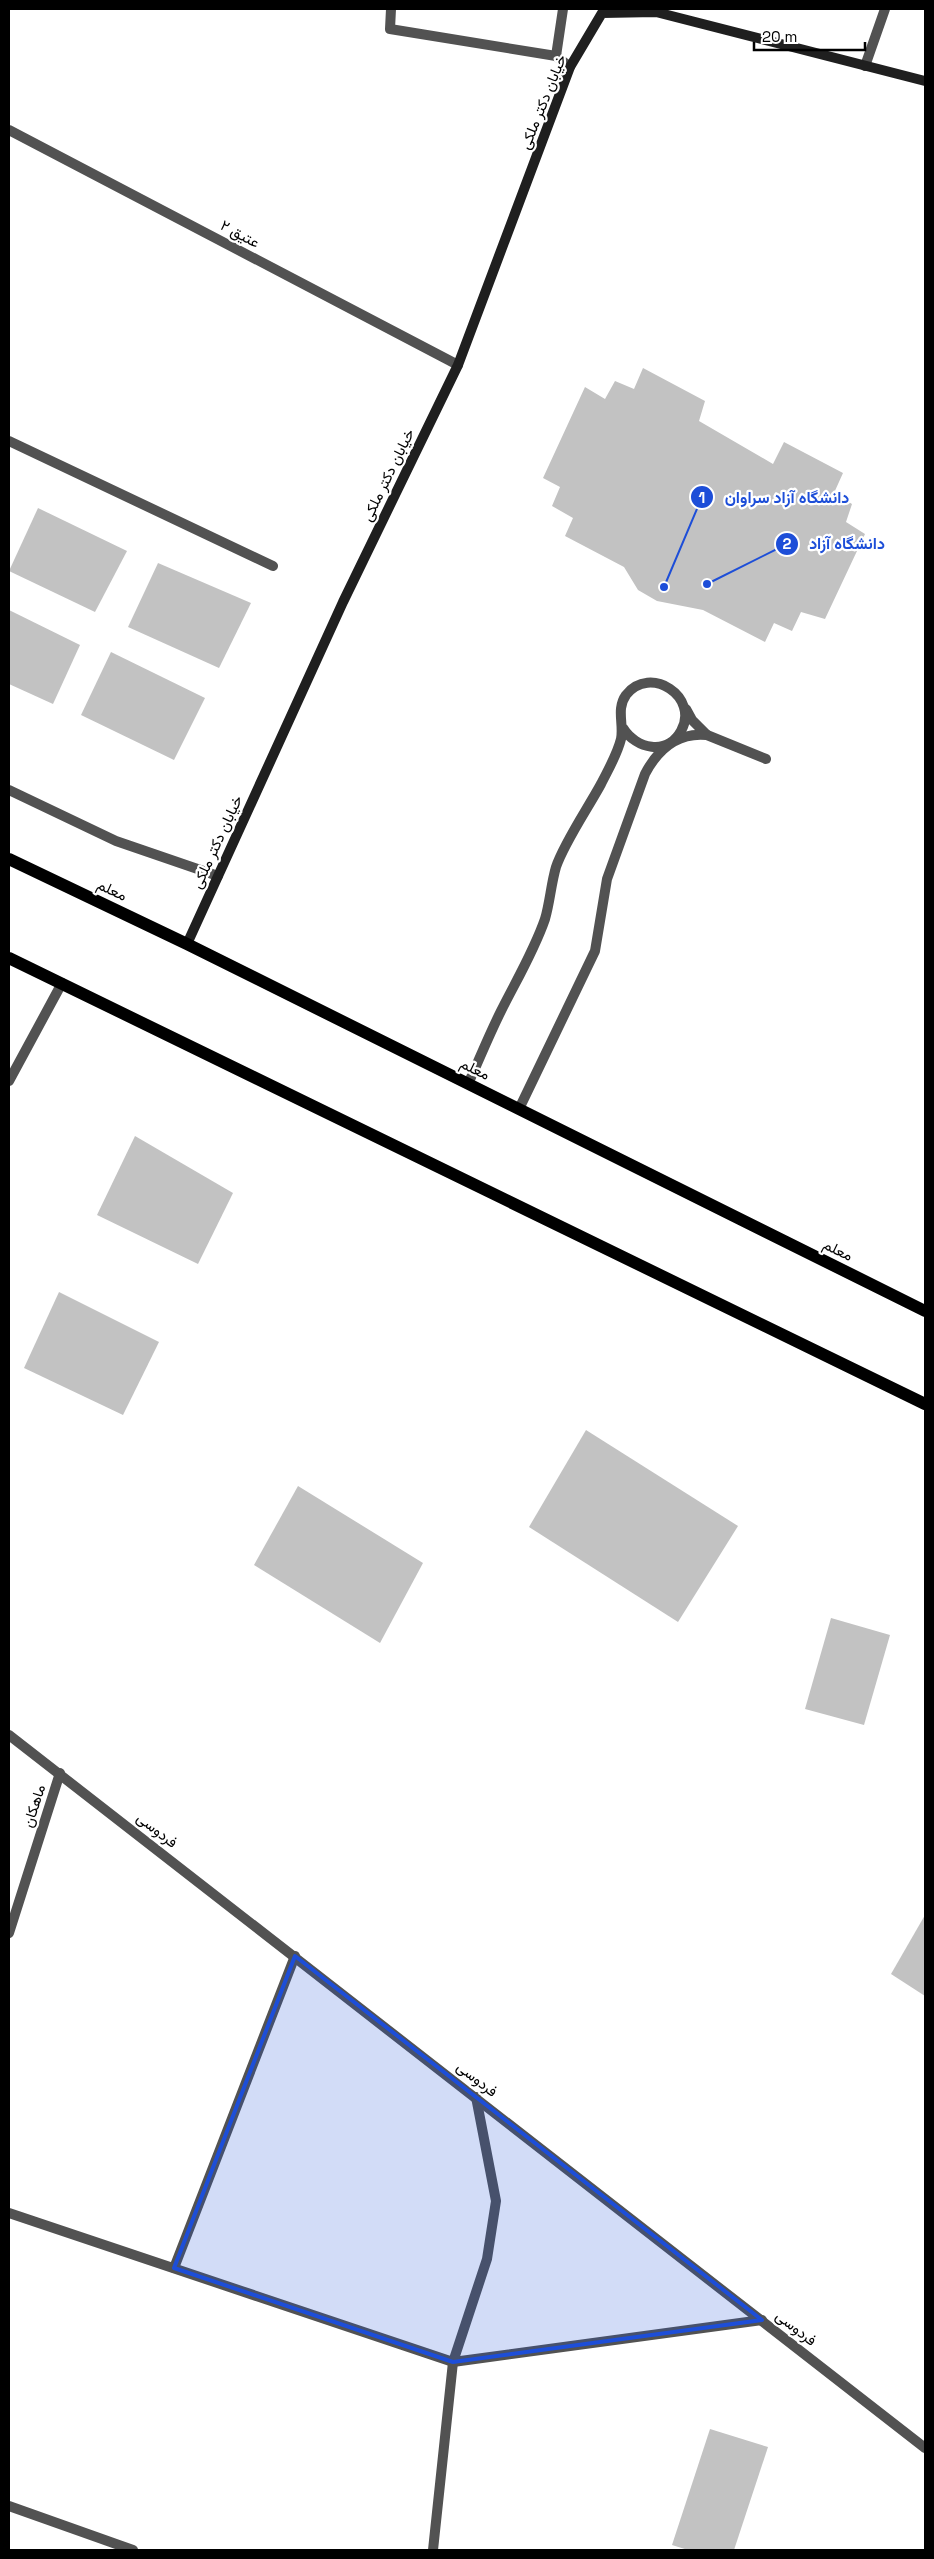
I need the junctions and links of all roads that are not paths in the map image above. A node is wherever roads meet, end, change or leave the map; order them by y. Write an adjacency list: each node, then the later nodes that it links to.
1 (391, 9): 4 (street)
2 (563, 9): 4 (street)
3 (885, 9): 5 (street)
4 (556, 56): 6 (street)
5 (865, 66): 6 (street, خیابان دکتر ملکی); 7 (street)
6 (570, 67): 9 (street, خیابان دکتر ملکی)
7 (925, 82)
8 (9, 130): 9 (street, عتیق ۲)
9 (458, 365): 19 (street, خیابان دکتر ملکی)
10 (9, 441): 11 (street)
11 (273, 566)
12 (684, 706): 13 (street); 14 (street); 15 (street)
13 (623, 728): 15 (street); 24 (street)
14 (707, 735): 15 (street); 16 (street)
15 (670, 742): 25 (street)
16 (766, 759)
17 (9, 790): 19 (street)
18 (9, 859): 20 (main road, معلم)
19 (218, 876): 20 (street, خیابان دکتر ملکی)
20 (187, 944): 24 (main road, معلم)
21 (9, 958): 22 (main road)
22 (62, 984): 23 (street); 27 (main road)
23 (9, 1081)
24 (468, 1084): 25 (main road, معلم)
25 (519, 1109): 26 (main road, معلم)
26 (925, 1312)
27 (925, 1404)
28 (9, 1735): 29 (street, فردوسی)
29 (60, 1773): 30 (street, ماهکان); 32 (street, فردوسی)
30 (14, 1900): 31 (street, ماهکان)
31 (9, 1933)
32 (295, 1956): 33 (street, فردوسی); 35 (street)
33 (476, 2097): 36 (street, فردوسی); 37 (street)
34 (9, 2213): 35 (street)
35 (174, 2268): 37 (street)
36 (762, 2320): 37 (street); 38 (street, فردوسی)
37 (453, 2362): 41 (street)
38 (925, 2448)
39 (9, 2506): 40 (street)
40 (133, 2550)
41 (433, 2550)

